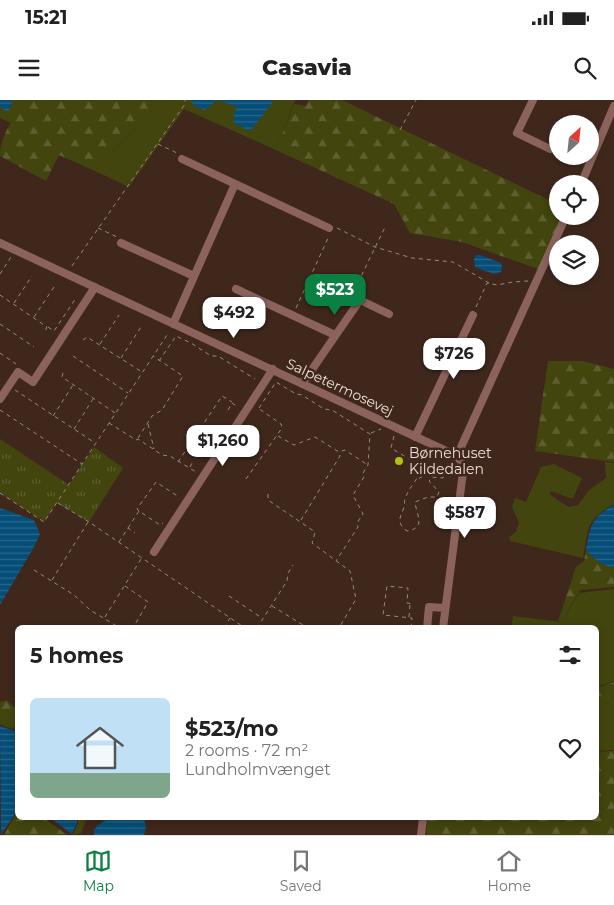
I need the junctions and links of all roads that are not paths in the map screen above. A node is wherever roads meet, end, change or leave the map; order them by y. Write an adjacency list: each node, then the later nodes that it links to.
1 (522, 100): 2 (street)
2 (532, 102): 4 (street)
3 (614, 106): 6 (street)
4 (549, 149)
5 (182, 159): 7 (street)
6 (585, 175)
7 (236, 184): 9 (street); 12 (street)
8 (562, 225): 23 (street)
9 (329, 228)
10 (0, 242): 13 (street, Salpetermosevej)
11 (121, 243): 12 (street)
12 (194, 276): 17 (street)
13 (95, 287): 17 (street, Salpetermosevej); 21 (street)
14 (236, 289): 18 (street)
15 (389, 314): 18 (street)
16 (473, 315): 22 (street)
17 (173, 324): 19 (street, Salpetermosevej)
18 (335, 335): 20 (street)
19 (273, 369): 20 (street, Salpetermosevej); 24 (street)
20 (302, 384): 22 (street, Salpetermosevej)
21 (0, 399)
22 (415, 437): 23 (street, Salpetermosevej)
23 (458, 456): 25 (street)
24 (154, 552)
25 (445, 608): 26 (street); 27 (street)
26 (427, 625)
27 (443, 625)
28 (423, 820): 29 (street)
29 (422, 835)

